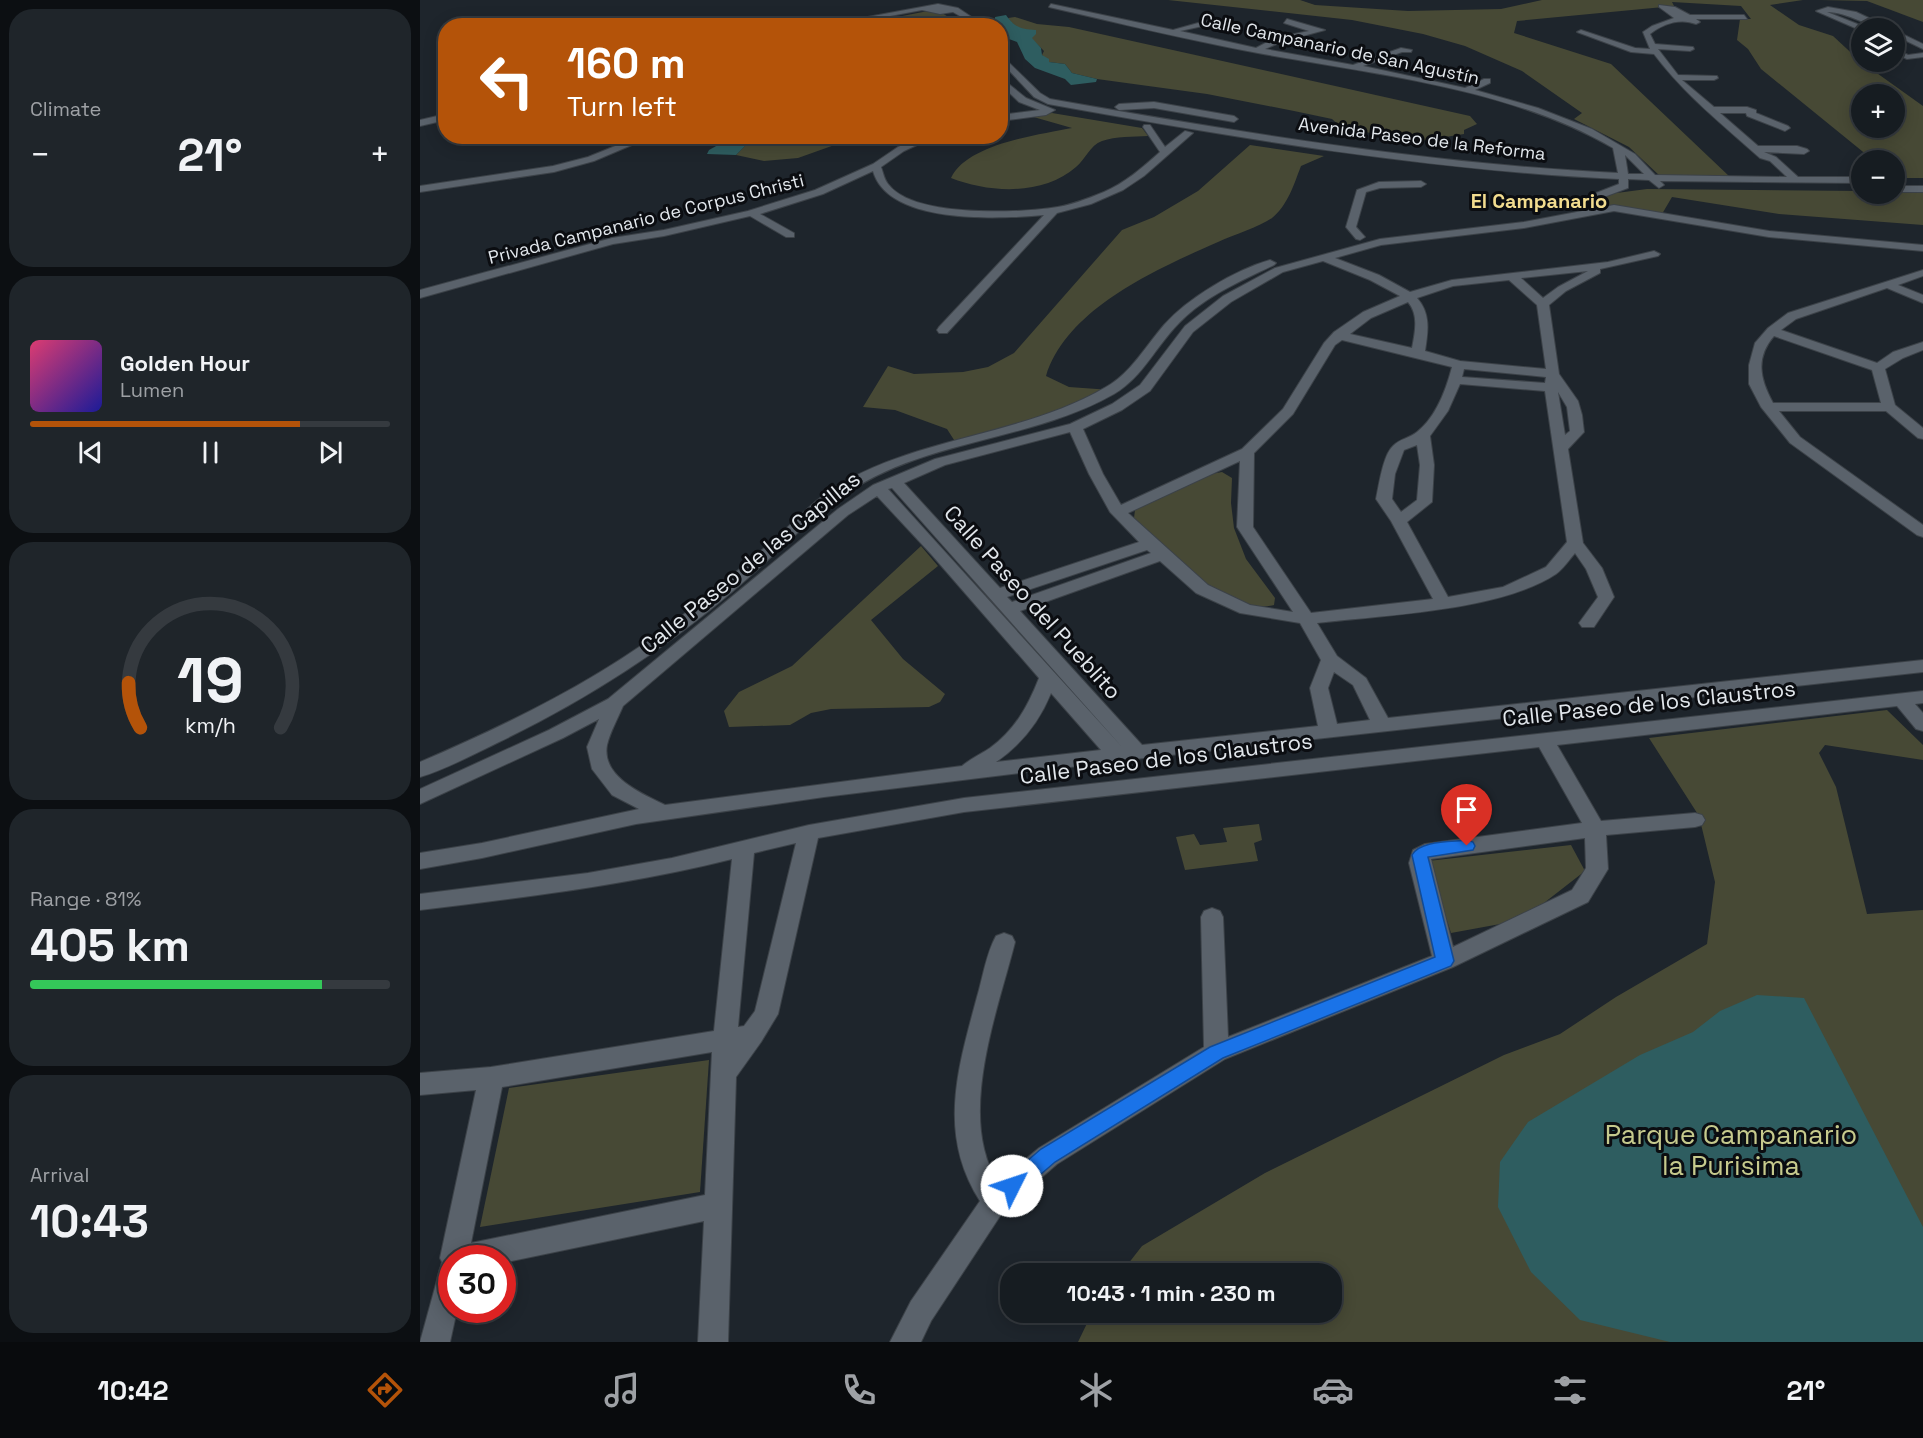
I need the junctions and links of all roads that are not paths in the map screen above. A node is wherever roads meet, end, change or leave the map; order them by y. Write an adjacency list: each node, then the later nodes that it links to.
1 (1051, 6): 18 (street, Calle Campanario de San Agustín)
2 (927, 9): 3 (street); 4 (street); 8 (street); 9 (street)
3 (956, 9): 4 (street); 11 (street)
4 (940, 12): 10 (street)
5 (1853, 15): 6 (street); 6 (street); 12 (street)
6 (1833, 16): 17 (street)
7 (1744, 17): 13 (street)
8 (871, 18)
9 (886, 18)
10 (953, 18)
11 (970, 18)
12 (1861, 18)
13 (1685, 19): 16 (street); 16 (street)
14 (1287, 21): 22 (street)
15 (1209, 22): 18 (street)
16 (1666, 23): 23 (street)
17 (1851, 24)
18 (1172, 31): 22 (street, Calle Campanario de San Agustín)
19 (1581, 32): 23 (street)
20 (1905, 38): 21 (street)
21 (1923, 47)
22 (1257, 50): 28 (street, Calle Campanario de San Agustín)
23 (1654, 50): 32 (street)
24 (1923, 55): 26 (street)
25 (1905, 56): 26 (street)
26 (1912, 58): 29 (street)
27 (1008, 64): 36 (street, Avenida Paseo de la Reforma)
28 (1354, 67): 30 (street, Calle Campanario de San Agustín); 30 (street)
29 (1921, 68)
30 (1364, 70): 35 (street, Calle Campanario de San Agustín)
31 (1706, 74): 32 (street)
32 (1676, 78): 41 (street)
33 (1487, 81): 35 (street)
34 (1008, 88): 37 (street, Avenida Paseo de la Reforma)
35 (1465, 91): 55 (street, Calle Campanario de San Agustín)
36 (1048, 101): 37 (street); 40 (street, Avenida Paseo de la Reforma)
37 (1031, 106): 38 (street); 39 (street, Avenida Paseo de la Reforma)
38 (1008, 111)
39 (1053, 111): 42 (street, Avenida Paseo de la Reforma); 43 (street)
40 (1102, 111): 42 (street); 45 (street); 51 (street, Avenida Paseo de la Reforma)
41 (1712, 112): 49 (street); 58 (street)
42 (1093, 116): 48 (street, Avenida Paseo de la Reforma)
43 (1008, 117)
44 (438, 119): 46 (street)
45 (1245, 121)
46 (420, 123)
47 (1257, 125): 51 (street)
48 (1147, 127): 50 (street, Avenida Paseo de la Reforma); 57 (street)
49 (1785, 128)
50 (1188, 133): 54 (street, Avenida Paseo de la Reforma); 57 (street)
51 (1263, 136): 54 (street); 66 (street, Avenida Paseo de la Reforma)
52 (629, 144): 69 (street)
53 (913, 144): 59 (street, Privada Campanario de Corpus Christi)
54 (1252, 144): 65 (street, Avenida Paseo de la Reforma)
55 (1616, 145): 66 (street); 67 (street, Calle Campanario de San Agustín)
56 (1796, 145): 58 (street)
57 (1164, 152): 74 (street)
58 (1760, 153): 60 (street); 61 (street)
59 (876, 166): 75 (street, Privada Campanario de Corpus Christi); 76 (street)
60 (1778, 180): 61 (street, Avenida Paseo de la Reforma); 67 (street, Avenida Paseo de la Reforma)
61 (1796, 180): 62 (street, Avenida Paseo de la Reforma)
62 (1851, 180)
63 (1905, 180): 64 (street)
64 (1923, 180)
65 (1564, 181): 66 (street, Avenida Paseo de la Reforma); 73 (street)
66 (1624, 181): 67 (street, Avenida Paseo de la Reforma); 73 (street)
67 (1657, 182): 70 (street, Avenida Paseo de la Reforma)
68 (1421, 184): 79 (street)
69 (420, 189)
70 (1851, 189)
71 (1905, 189): 72 (street)
72 (1923, 189)
73 (1585, 190): 79 (street)
74 (1053, 211): 76 (street); 77 (street)
75 (751, 213): 78 (street); 88 (street, Privada Campanario de Corpus Christi)
76 (1006, 214): 77 (street)
77 (1036, 230): 92 (street)
78 (790, 235)
79 (1360, 237): 138 (street)
80 (1923, 248): 84 (street)
81 (1339, 253): 83 (street, Calle Paseo de las Capillas); 84 (street, Calle Paseo de las Capillas); 89 (street)
82 (1654, 254): 85 (street)
83 (1322, 257): 89 (street); 103 (street, Calle Paseo de las Capillas)
84 (1912, 263): 87 (street)
85 (1608, 265): 86 (street); 91 (street)
86 (1510, 275): 89 (street); 91 (street)
87 (1889, 285): 90 (street); 93 (street)
88 (420, 294)
89 (1416, 294): 94 (street); 96 (street)
90 (1923, 299)
91 (1543, 304): 100 (street)
92 (943, 330)
93 (1772, 331): 98 (street); 102 (street)
94 (1338, 335): 96 (street); 107 (street)
95 (1923, 346): 98 (street)
96 (1418, 353): 97 (street)
97 (1459, 365): 99 (street); 100 (street)
98 (1878, 368): 101 (street)
99 (1456, 380): 100 (street); 105 (street)
100 (1556, 383): 106 (street); 106 (street)
101 (1889, 406): 102 (street); 104 (street)
102 (1768, 407): 111 (street)
103 (1075, 427): 108 (street, Calle Paseo de las Capillas); 109 (street)
104 (1923, 435)
105 (1423, 436): 110 (street); 110 (street)
106 (1560, 448): 112 (street)
107 (1247, 452): 109 (street); 119 (street)
108 (886, 485): 114 (street, Calle Paseo del Pueblito); 115 (street, Calle Paseo del Pueblito); 128 (street, Calle Paseo de las Capillas)
109 (1118, 512): 113 (street)
110 (1399, 521): 117 (street)
111 (1923, 532)
112 (1575, 543): 117 (street); 120 (street)
113 (1156, 549): 116 (street); 118 (street); 119 (street)
114 (977, 572): 115 (street); 116 (street, Calle Paseo del Pueblito)
115 (960, 578): 121 (street, Calle Paseo del Pueblito)
116 (996, 595): 118 (street, Calle Paseo del Pueblito)
117 (1443, 603): 119 (street)
118 (1008, 609): 121 (street, Calle Paseo del Pueblito)
119 (1306, 619): 122 (street)
120 (1588, 623)
121 (1029, 644): 124 (street, Calle Paseo del Pueblito); 135 (street, Calle Paseo del Pueblito)
122 (1330, 660): 131 (street); 132 (street)
123 (1923, 666): 125 (street, Calle Paseo de los Claustros)
124 (1048, 678): 136 (street, Calle Paseo del Pueblito); 139 (street)
125 (1767, 684): 129 (street); 131 (street, Calle Paseo de los Claustros)
126 (1923, 697): 127 (street, Calle Paseo de los Claustros)
127 (1902, 700): 129 (street, Calle Paseo de los Claustros); 130 (street)
128 (615, 703): 142 (street, Calle Paseo de las Capillas); 143 (street)
129 (1791, 711): 133 (street, Calle Paseo de los Claustros)
130 (1923, 725)
131 (1383, 726): 132 (street, Calle Paseo de los Claustros)
132 (1329, 731): 134 (street, Calle Paseo de los Claustros)
133 (1544, 739): 140 (street, Calle Paseo de los Claustros); 145 (street)
134 (1165, 750): 135 (street, Calle Paseo de los Claustros); 140 (street)
135 (1138, 753): 136 (street, Calle Paseo de los Claustros)
136 (1117, 756): 137 (street, Calle Paseo de los Claustros)
137 (1080, 760): 139 (street, Calle Paseo de los Claustros); 141 (street)
138 (420, 770)
139 (962, 773): 143 (street, Calle Paseo de los Claustros)
140 (1167, 782): 141 (street, Calle Paseo de los Claustros)
141 (1083, 792): 146 (street, Calle Paseo de los Claustros)
142 (420, 797)
143 (661, 812): 148 (street, Calle Paseo de los Claustros)
144 (1695, 820): 145 (street)
145 (1595, 829): 152 (street); 152 (street)
146 (809, 832): 147 (street, Calle Paseo de los Claustros); 153 (street)
147 (744, 847): 149 (street, Calle Paseo de los Claustros); 154 (street)
148 (420, 861)
149 (420, 902)
150 (1212, 917): 155 (street)
151 (1004, 942): 159 (street)
152 (1445, 961): 155 (street)
153 (753, 1035): 154 (street); 156 (street)
154 (725, 1039): 156 (street); 157 (street)
155 (1216, 1052): 159 (street)
156 (725, 1073): 160 (street)
157 (491, 1078): 158 (street); 161 (street)
158 (420, 1084)
159 (995, 1201): 166 (street)
160 (717, 1205): 162 (street); 165 (street)
161 (457, 1245)
162 (516, 1247)
163 (439, 1323): 164 (street)
164 (435, 1342)
165 (713, 1342)
166 (905, 1342)

